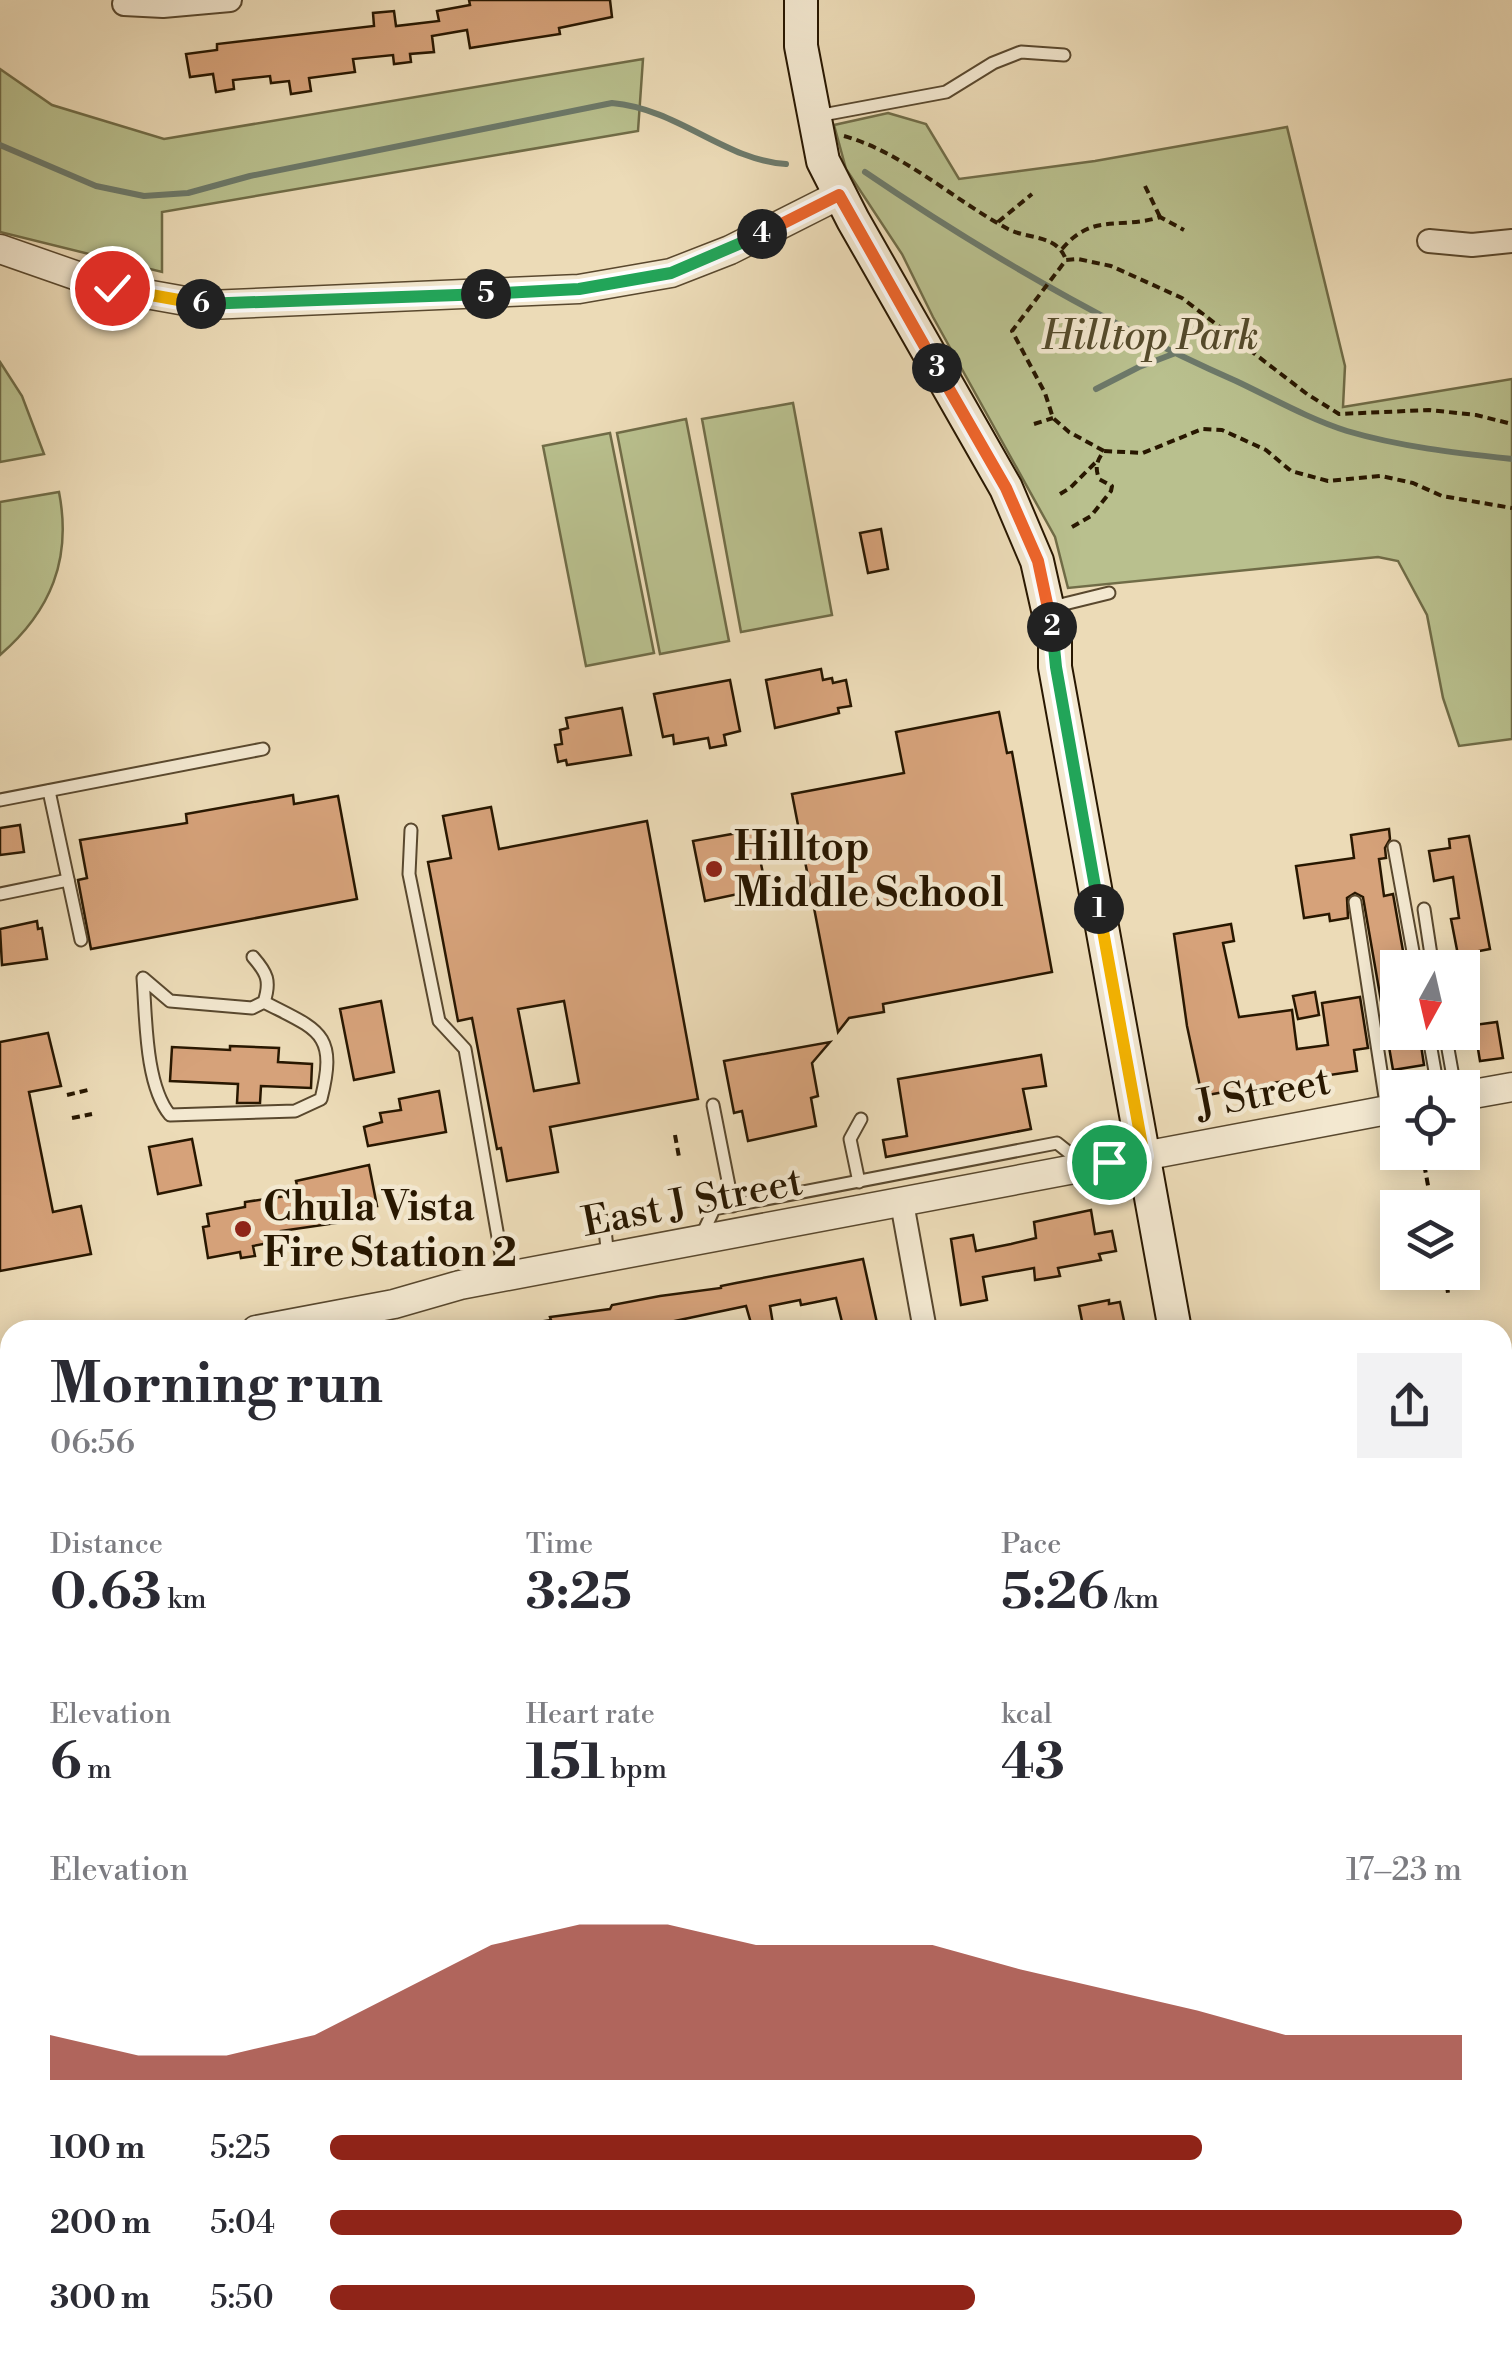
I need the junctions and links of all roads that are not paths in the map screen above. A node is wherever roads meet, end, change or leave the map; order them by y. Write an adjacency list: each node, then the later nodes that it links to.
1 (230, 0): 3 (street)
2 (801, 0): 5 (main road)
3 (124, 4)
4 (1064, 55): 5 (lane)
5 (812, 117): 6 (main road)
6 (839, 195): 9 (street); 11 (main road)
7 (1512, 241): 8 (street)
8 (1429, 242)
9 (0, 249)
10 (1108, 593): 11 (lane)
11 (1048, 608): 32 (main road)
12 (263, 749): 13 (lane)
13 (49, 791): 14 (lane); 17 (lane)
14 (0, 800)
15 (412, 830): 40 (lane)
16 (1394, 848): 22 (lane)
17 (68, 880): 18 (lane); 21 (lane)
18 (0, 894)
19 (1356, 902): 26 (lane)
20 (1424, 909): 23 (lane)
21 (81, 940)
22 (1413, 950)
23 (1430, 950)
24 (253, 957): 25 (lane)
25 (264, 1002): 25 (lane)
26 (1385, 1070)
27 (1512, 1087): 28 (street)
28 (1480, 1093)
29 (713, 1105): 36 (lane)
30 (1380, 1111): 32 (street, J Street)
31 (861, 1119): 34 (lane)
32 (1144, 1156): 33 (street, East J Street); 44 (main road)
33 (1085, 1166): 34 (lane); 35 (street, East J Street)
34 (858, 1182): 36 (lane)
35 (902, 1203): 38 (street, East J Street); 43 (street)
36 (733, 1206): 38 (lane)
37 (604, 1220): 39 (lane)
38 (700, 1238): 39 (street, East J Street)
39 (608, 1258): 40 (street, East J Street)
40 (505, 1277): 41 (street, East J Street)
41 (397, 1317): 42 (street, East J Street)
42 (364, 1320)
43 (923, 1320)
44 (1174, 1320)

